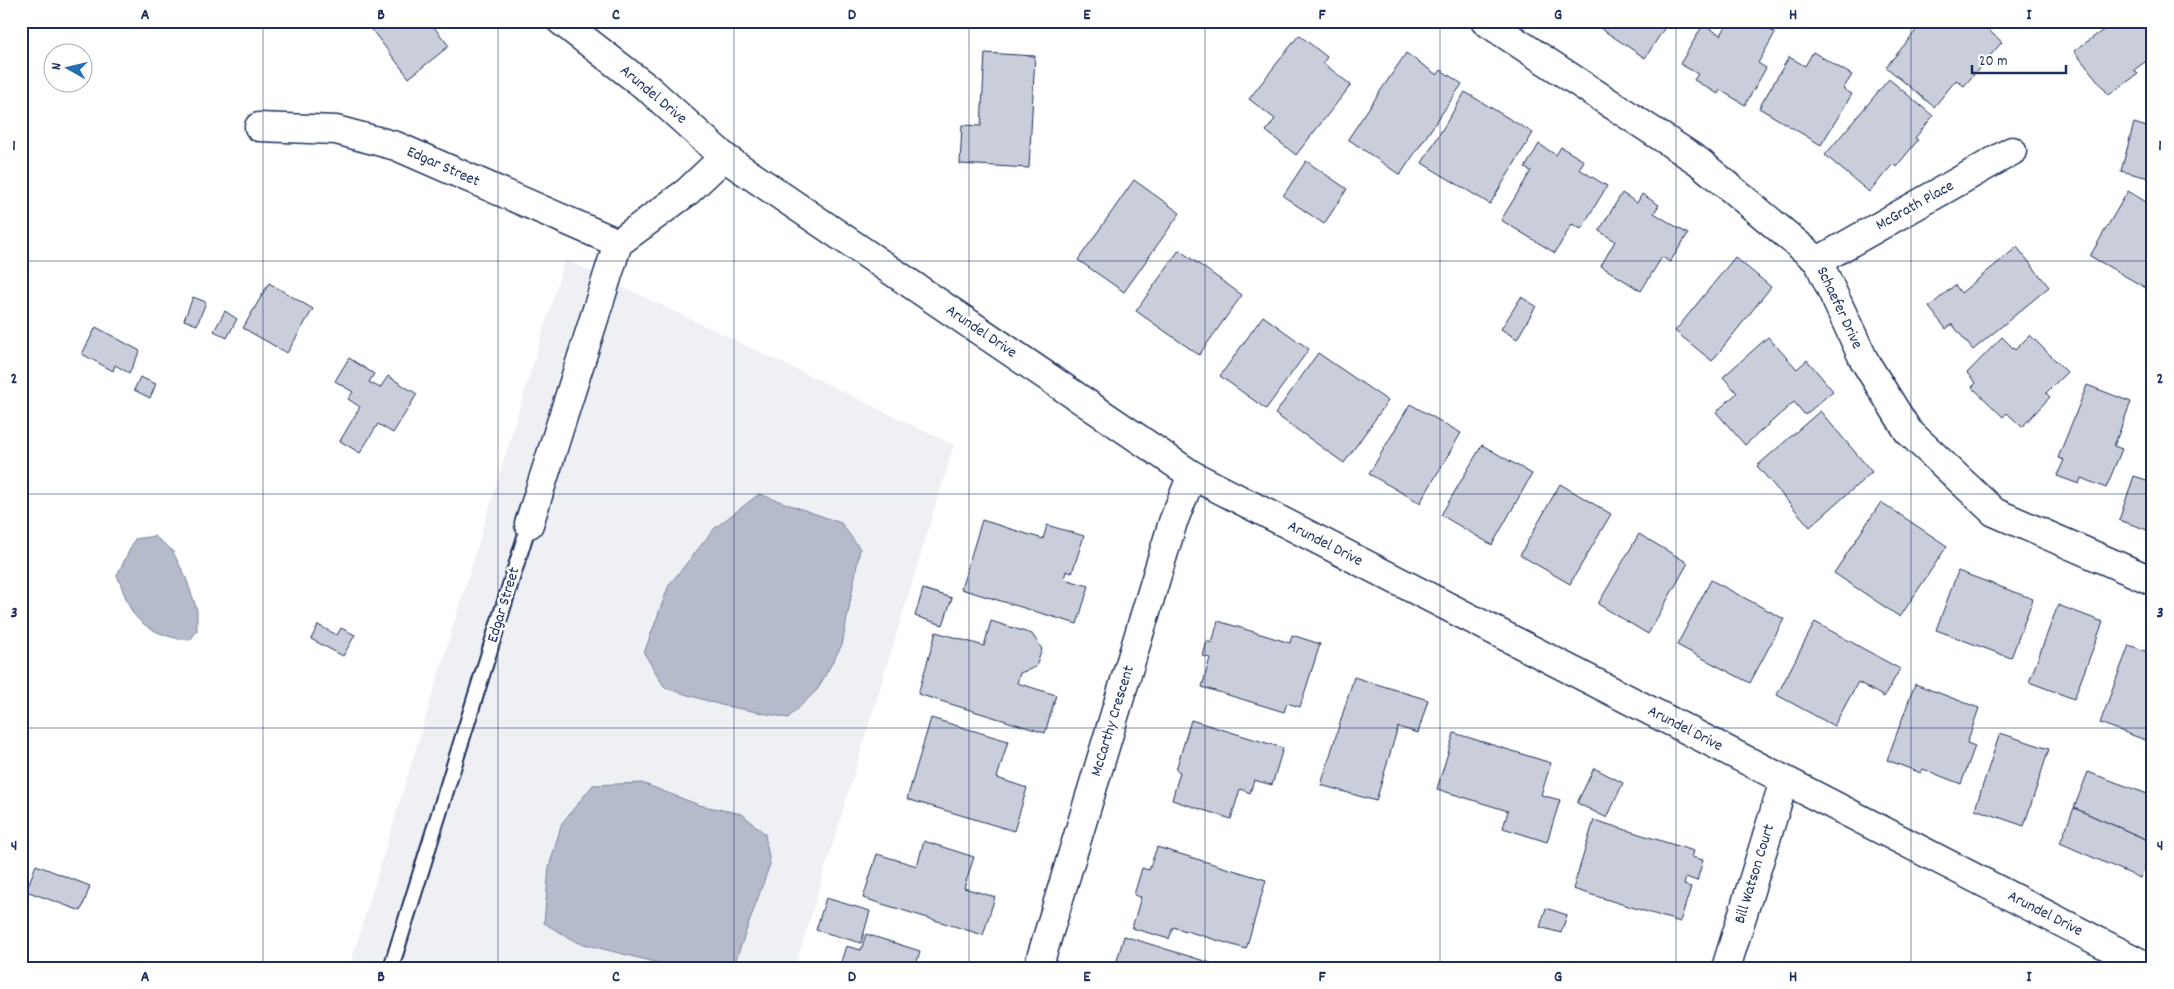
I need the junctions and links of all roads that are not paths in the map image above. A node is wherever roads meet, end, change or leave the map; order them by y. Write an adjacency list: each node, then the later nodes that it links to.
1 (561, 21): 5 (street, Arundel Drive)
2 (1485, 21): 7 (street, Schaefer Drive)
3 (259, 127): 6 (street, Edgar Street)
4 (2012, 151): 7 (street, McGrath Place)
5 (724, 157): 6 (street); 8 (street, Arundel Drive)
6 (618, 243): 9 (street, Edgar Street)
7 (1818, 261): 10 (street, Schaefer Drive)
8 (1192, 475): 11 (street, Arundel Drive); 13 (street, McCarthy Crescent)
9 (529, 524): 12 (lane, Edgar Street)
10 (2153, 581)
11 (1784, 781): 14 (street, Bill Watson Court); 15 (street, Arundel Drive)
12 (391, 968)
13 (1038, 968)
14 (1726, 968)
15 (2150, 968)

